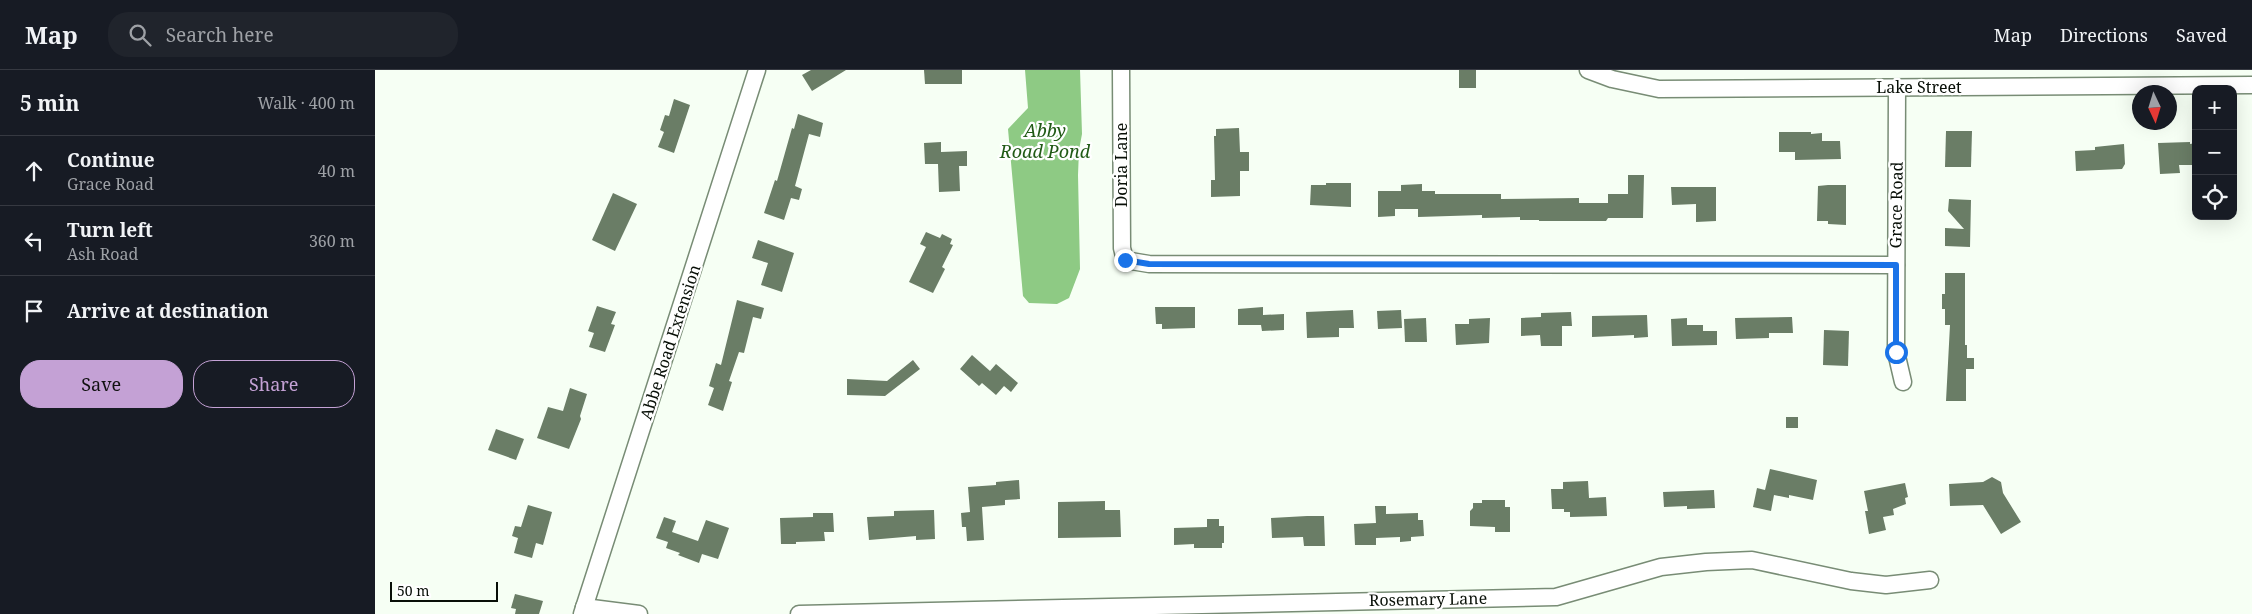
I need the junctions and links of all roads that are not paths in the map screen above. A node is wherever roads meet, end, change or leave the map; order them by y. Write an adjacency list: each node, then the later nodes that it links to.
1 (757, 70): 10 (street, Abbe Road Extension)
2 (1121, 70): 6 (street, Doria Lane)
3 (1588, 70): 5 (street, Lake Street)
4 (2252, 85): 5 (street, Lake Street)
5 (1897, 88): 6 (street, Grace Road)
6 (1896, 265): 7 (street, Grace Road)
7 (1903, 382)
8 (1930, 580): 9 (street, Rosemary Lane)
9 (1423, 607): 12 (street, Rosemary Lane)
10 (583, 610): 11 (street)
11 (639, 614)
12 (799, 614)

